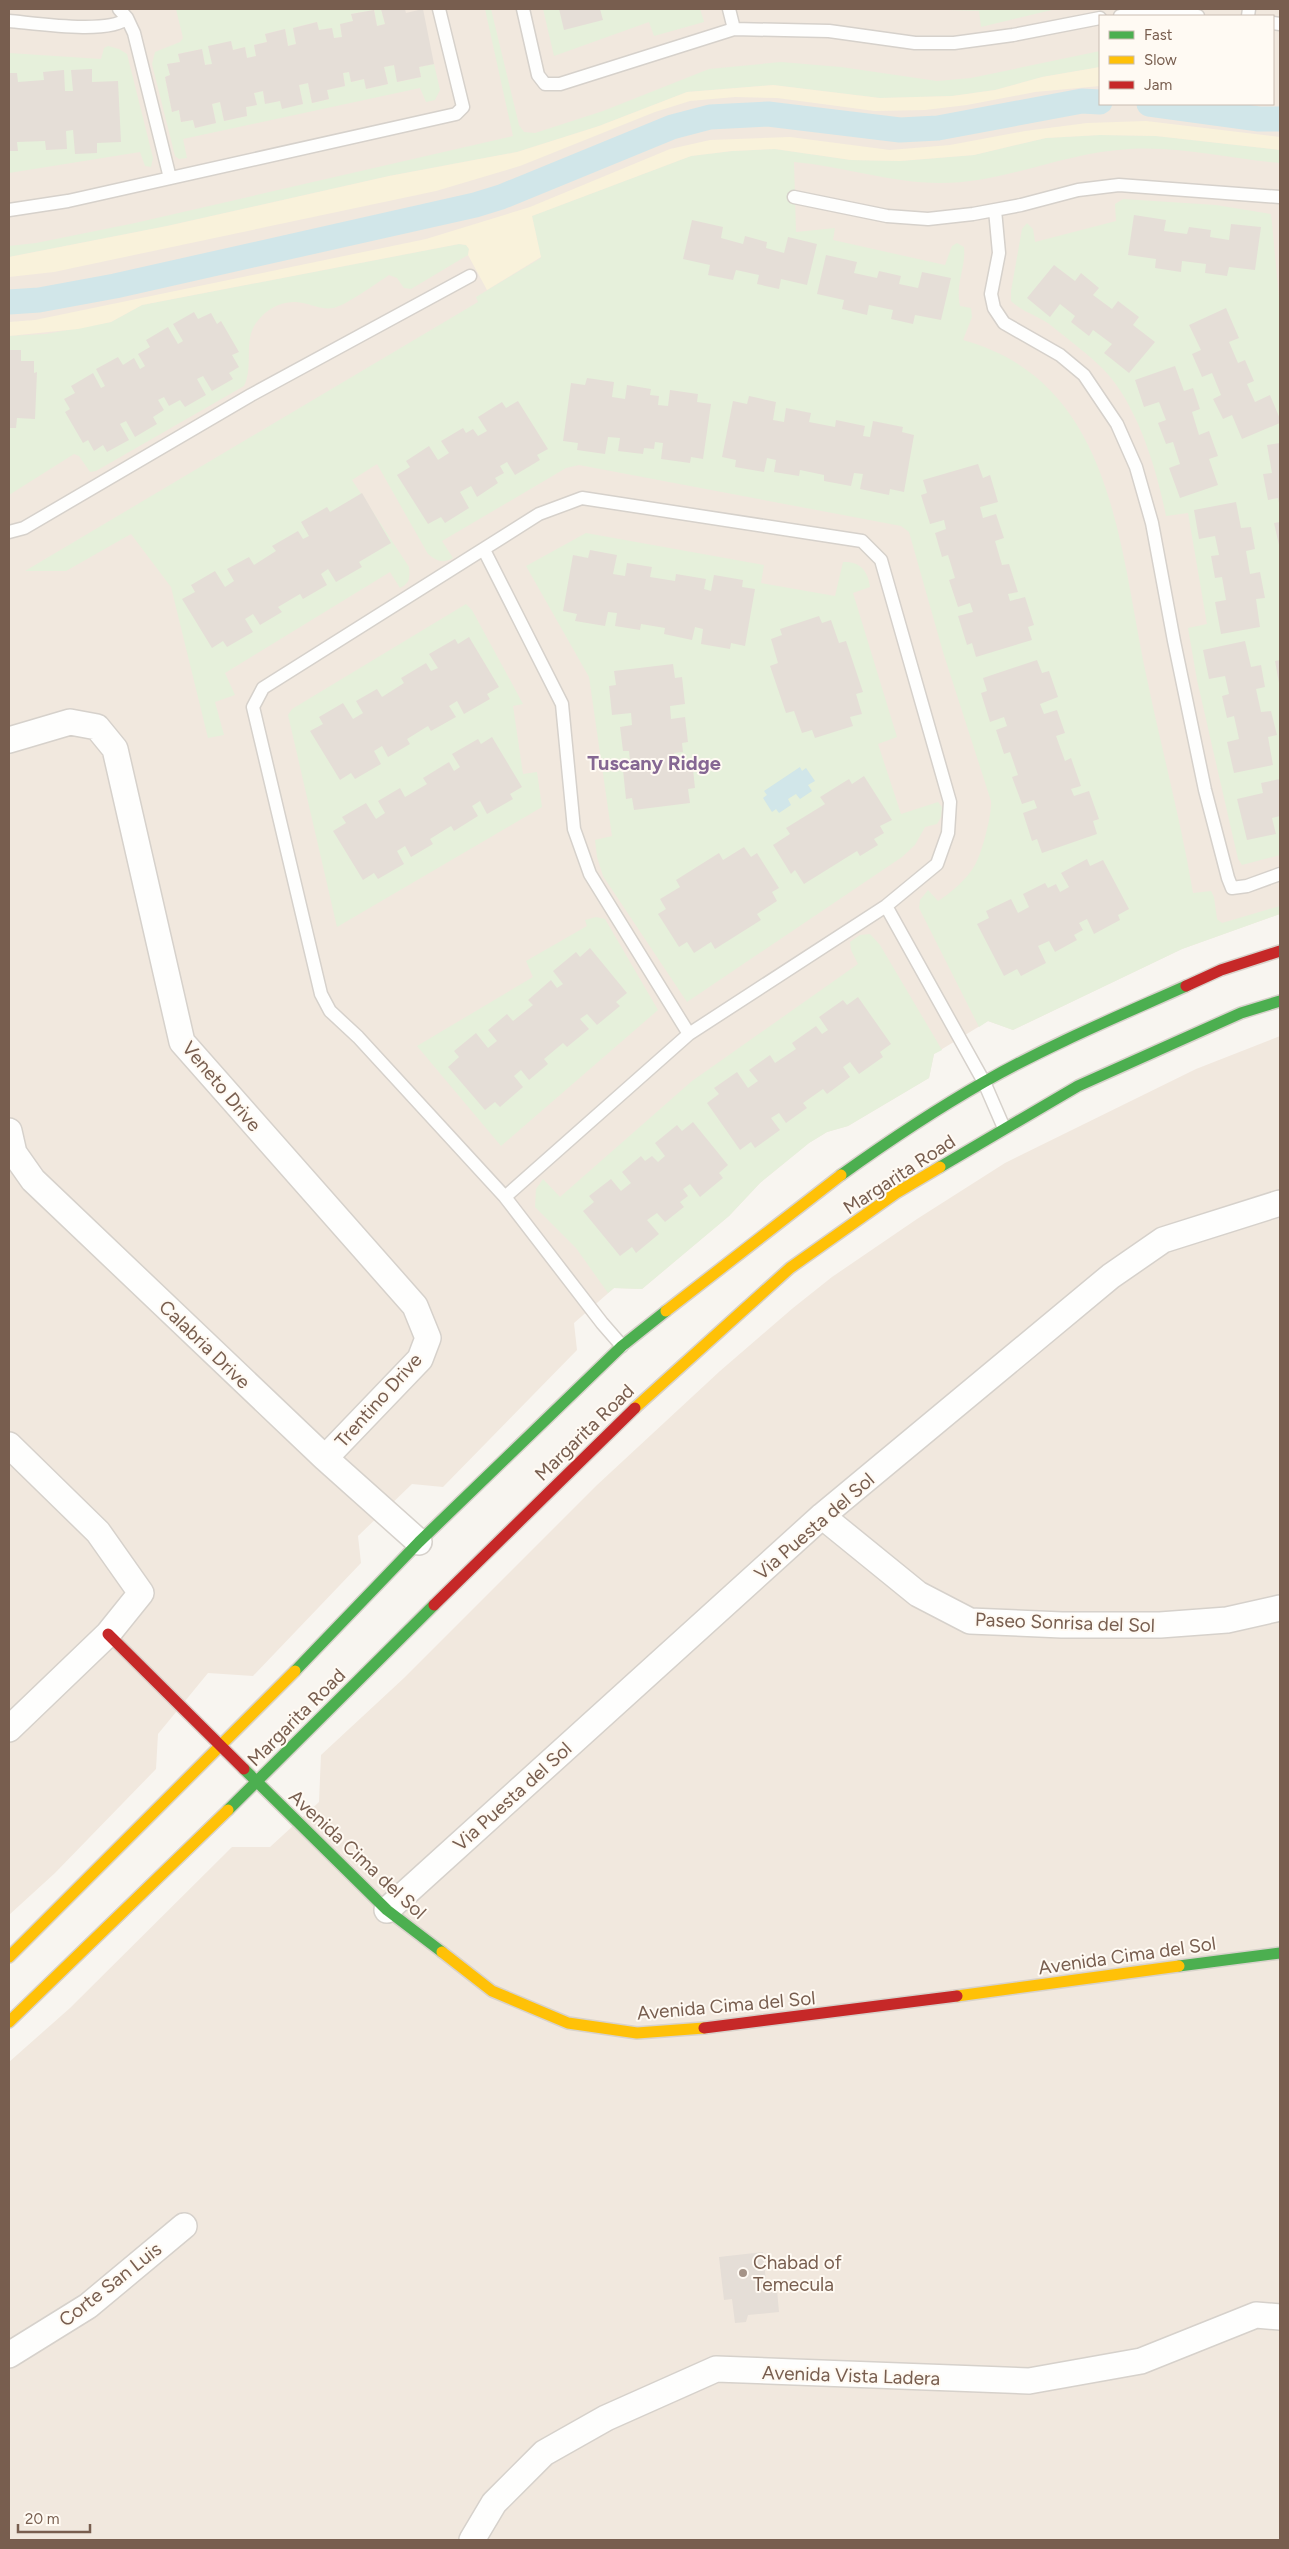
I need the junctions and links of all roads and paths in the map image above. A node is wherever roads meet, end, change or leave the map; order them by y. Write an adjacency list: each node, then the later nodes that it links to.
1 (439, 9): 8 (lane)
2 (523, 9): 7 (lane)
3 (729, 9): 7 (lane)
4 (123, 13): 6 (lane); 8 (lane)
5 (1099, 18): 7 (lane)
6 (9, 21)
7 (734, 29)
8 (170, 178): 11 (lane)
9 (794, 197): 12 (lane)
10 (1280, 197): 12 (lane)
11 (9, 210)
12 (995, 210): 17 (lane)
13 (470, 276): 14 (lane)
14 (9, 532)
15 (484, 550): 18 (lane); 21 (lane); 25 (lane)
16 (9, 740): 27 (street, Veneto Drive)
17 (1280, 874)
18 (886, 906): 21 (lane); 22 (lane)
19 (1280, 951): 22 (main road, Margarita Road)
20 (1280, 1001): 23 (main road, Margarita Road)
21 (689, 1034): 25 (lane)
22 (984, 1082): 23 (lane); 28 (main road, Margarita Road)
23 (1004, 1128): 37 (main road, Margarita Road)
24 (9, 1131): 30 (street, Calabria Drive)
25 (505, 1197): 28 (lane)
26 (1280, 1203): 31 (street, Via Puesta del Sol)
27 (428, 1338): 30 (street, Trentino Drive)
28 (622, 1346): 32 (main road, Margarita Road)
29 (9, 1445): 34 (street)
30 (325, 1458): 32 (street, Calabria Drive)
31 (822, 1516): 33 (street, Paseo Sonrisa del Sol); 38 (street, Via Puesta del Sol)
32 (419, 1542): 36 (main road, Margarita Road)
33 (1280, 1608)
34 (108, 1634): 35 (street); 36 (main road, Avenida Cima del Sol)
35 (9, 1729)
36 (221, 1747): 37 (main road, Avenida Cima del Sol); 40 (main road, Margarita Road)
37 (256, 1782): 38 (main road, Avenida Cima del Sol); 41 (main road, Margarita Road)
38 (387, 1910): 39 (main road, Avenida Cima del Sol)
39 (1280, 1952)
40 (9, 1957)
41 (9, 2022)
42 (184, 2226): 44 (street, Corte San Luis)
43 (1280, 2316): 45 (street, Avenida Vista Ladera)
44 (9, 2355)
45 (472, 2540)

